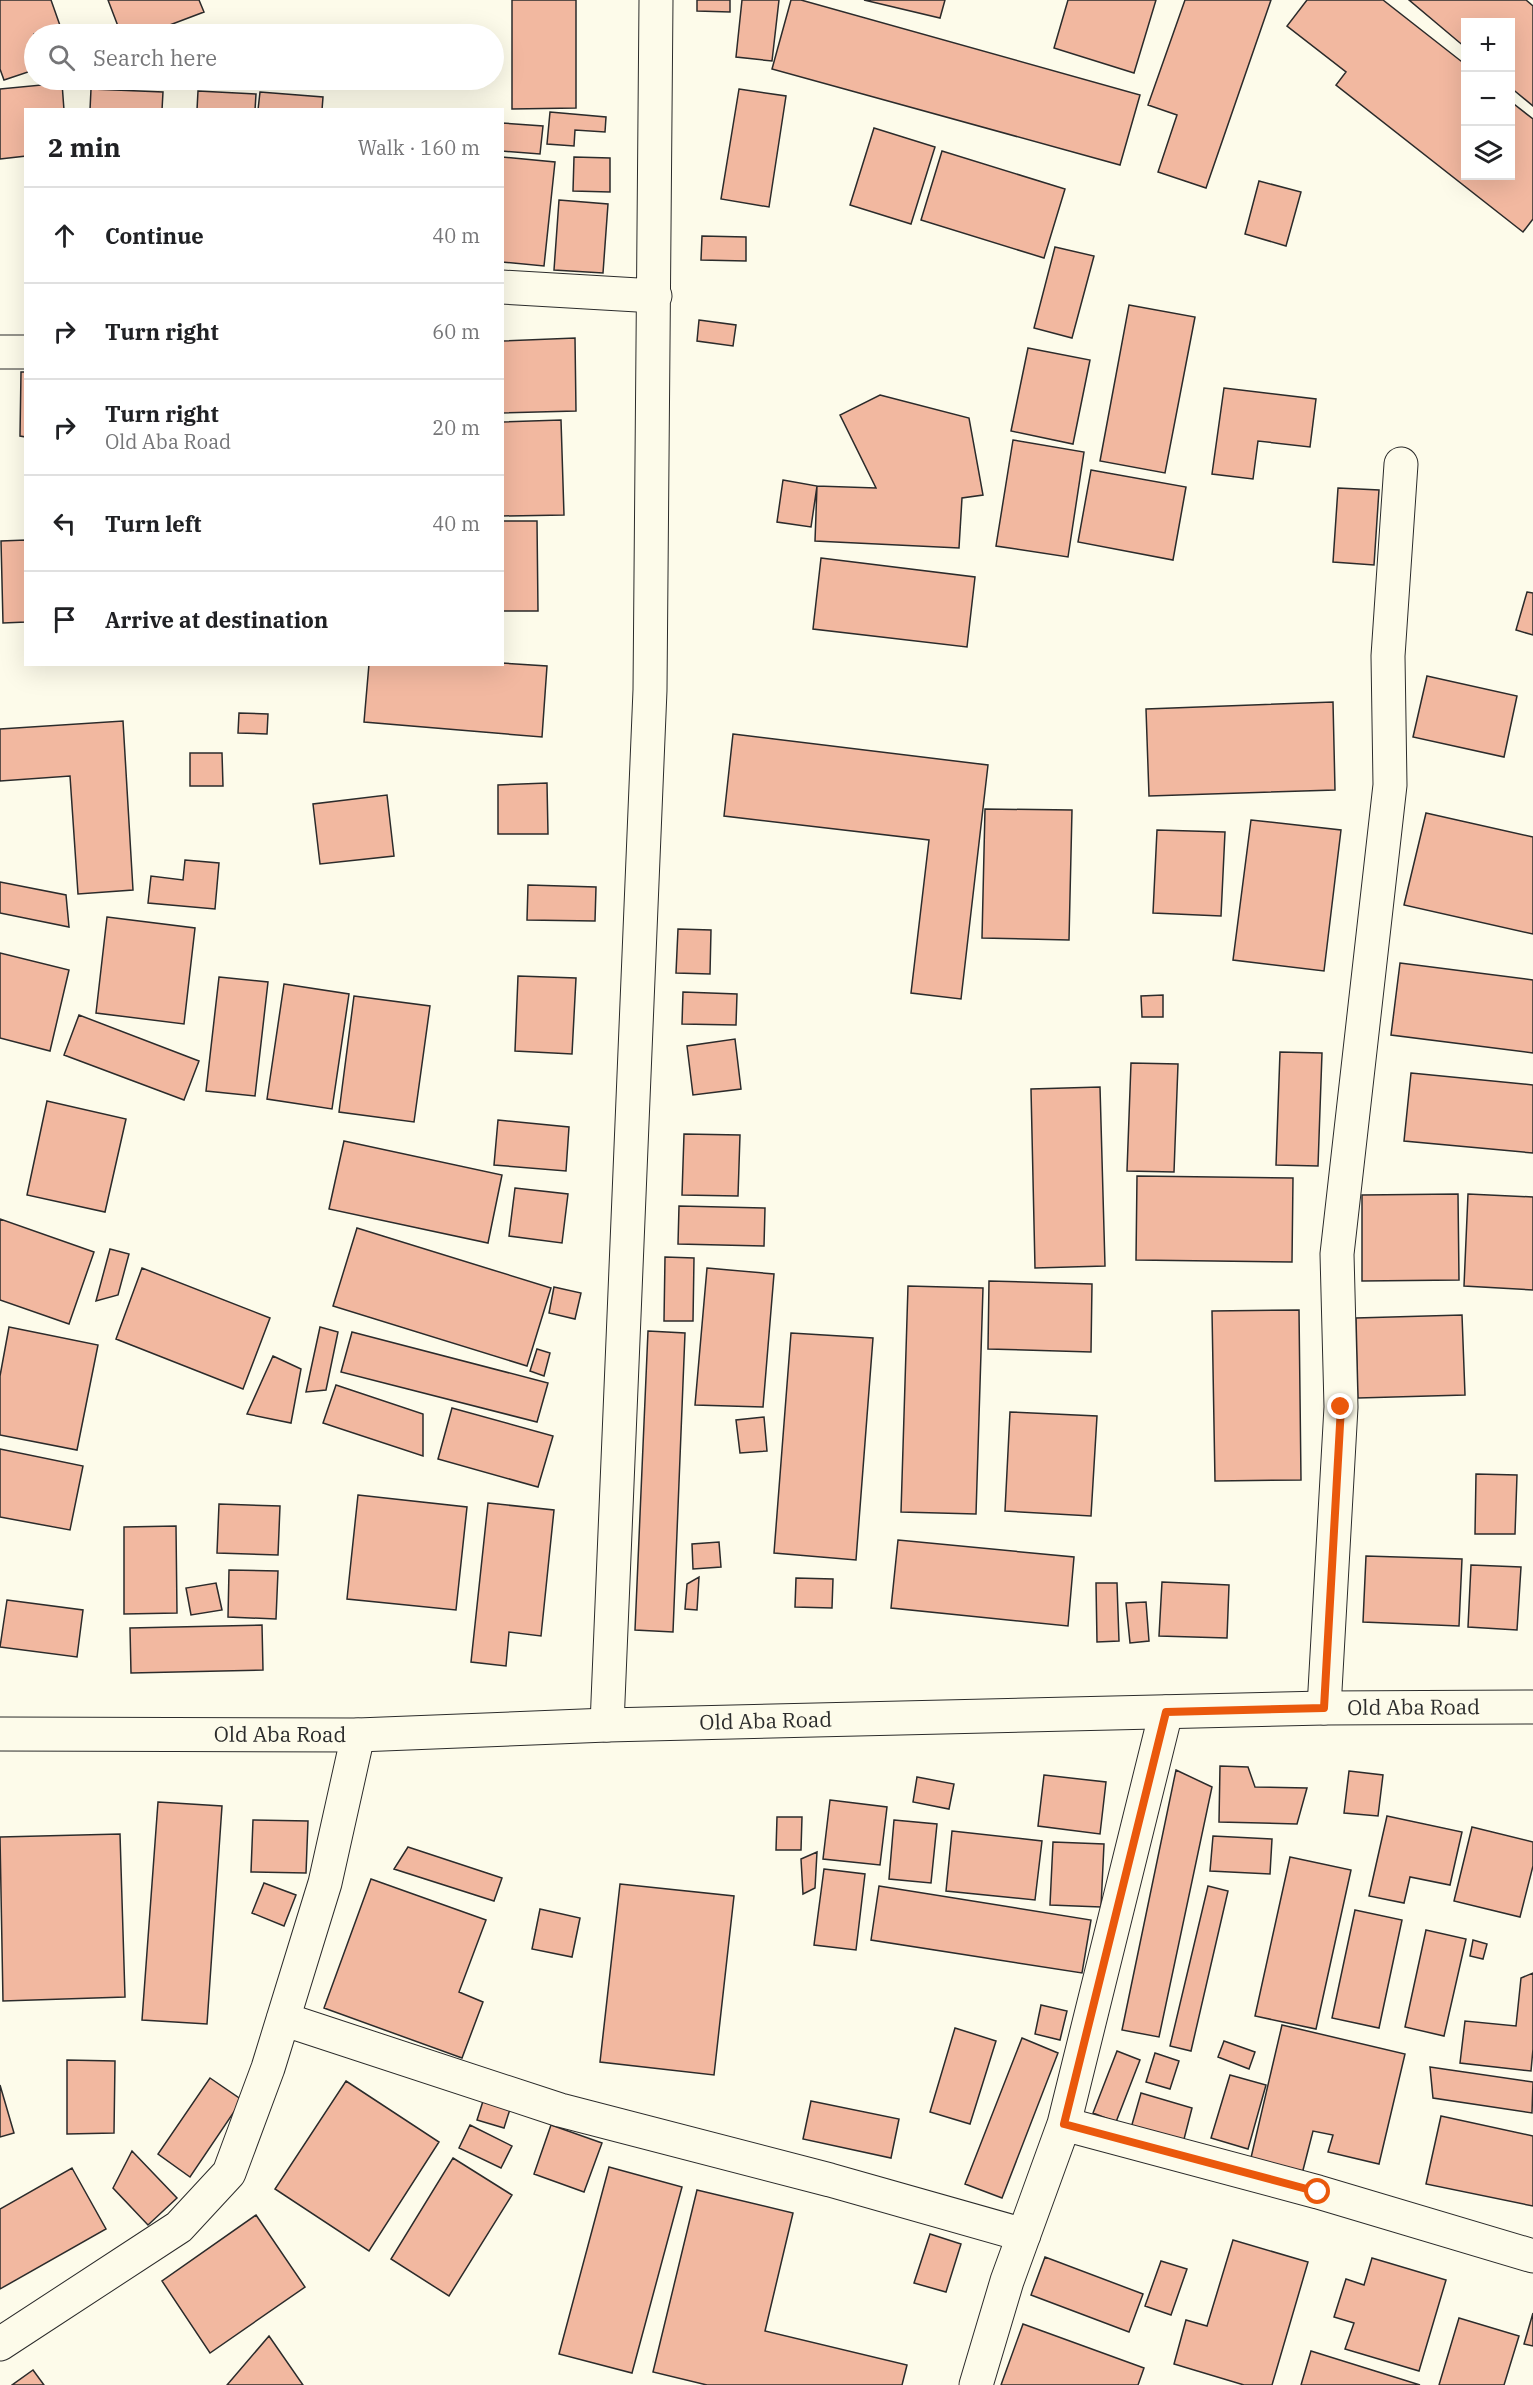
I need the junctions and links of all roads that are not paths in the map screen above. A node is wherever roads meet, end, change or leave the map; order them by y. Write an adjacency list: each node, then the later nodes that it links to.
1 (656, 0): 3 (street)
2 (504, 286): 3 (street)
3 (655, 296): 10 (street)
4 (0, 352): 5 (street)
5 (24, 352)
6 (1401, 464): 8 (street)
7 (1533, 1707): 8 (street, Old Aba Road)
8 (1324, 1708): 9 (street, Old Aba Road)
9 (1166, 1712): 10 (street, Old Aba Road); 14 (street)
10 (607, 1725): 12 (street, Old Aba Road)
11 (0, 1734): 12 (street, Old Aba Road)
12 (358, 1735): 13 (street)
13 (283, 2019): 15 (street); 17 (street)
14 (1064, 2124): 15 (street); 16 (street)
15 (1024, 2235): 18 (street)
16 (1533, 2256)
17 (0, 2344)
18 (976, 2385)

